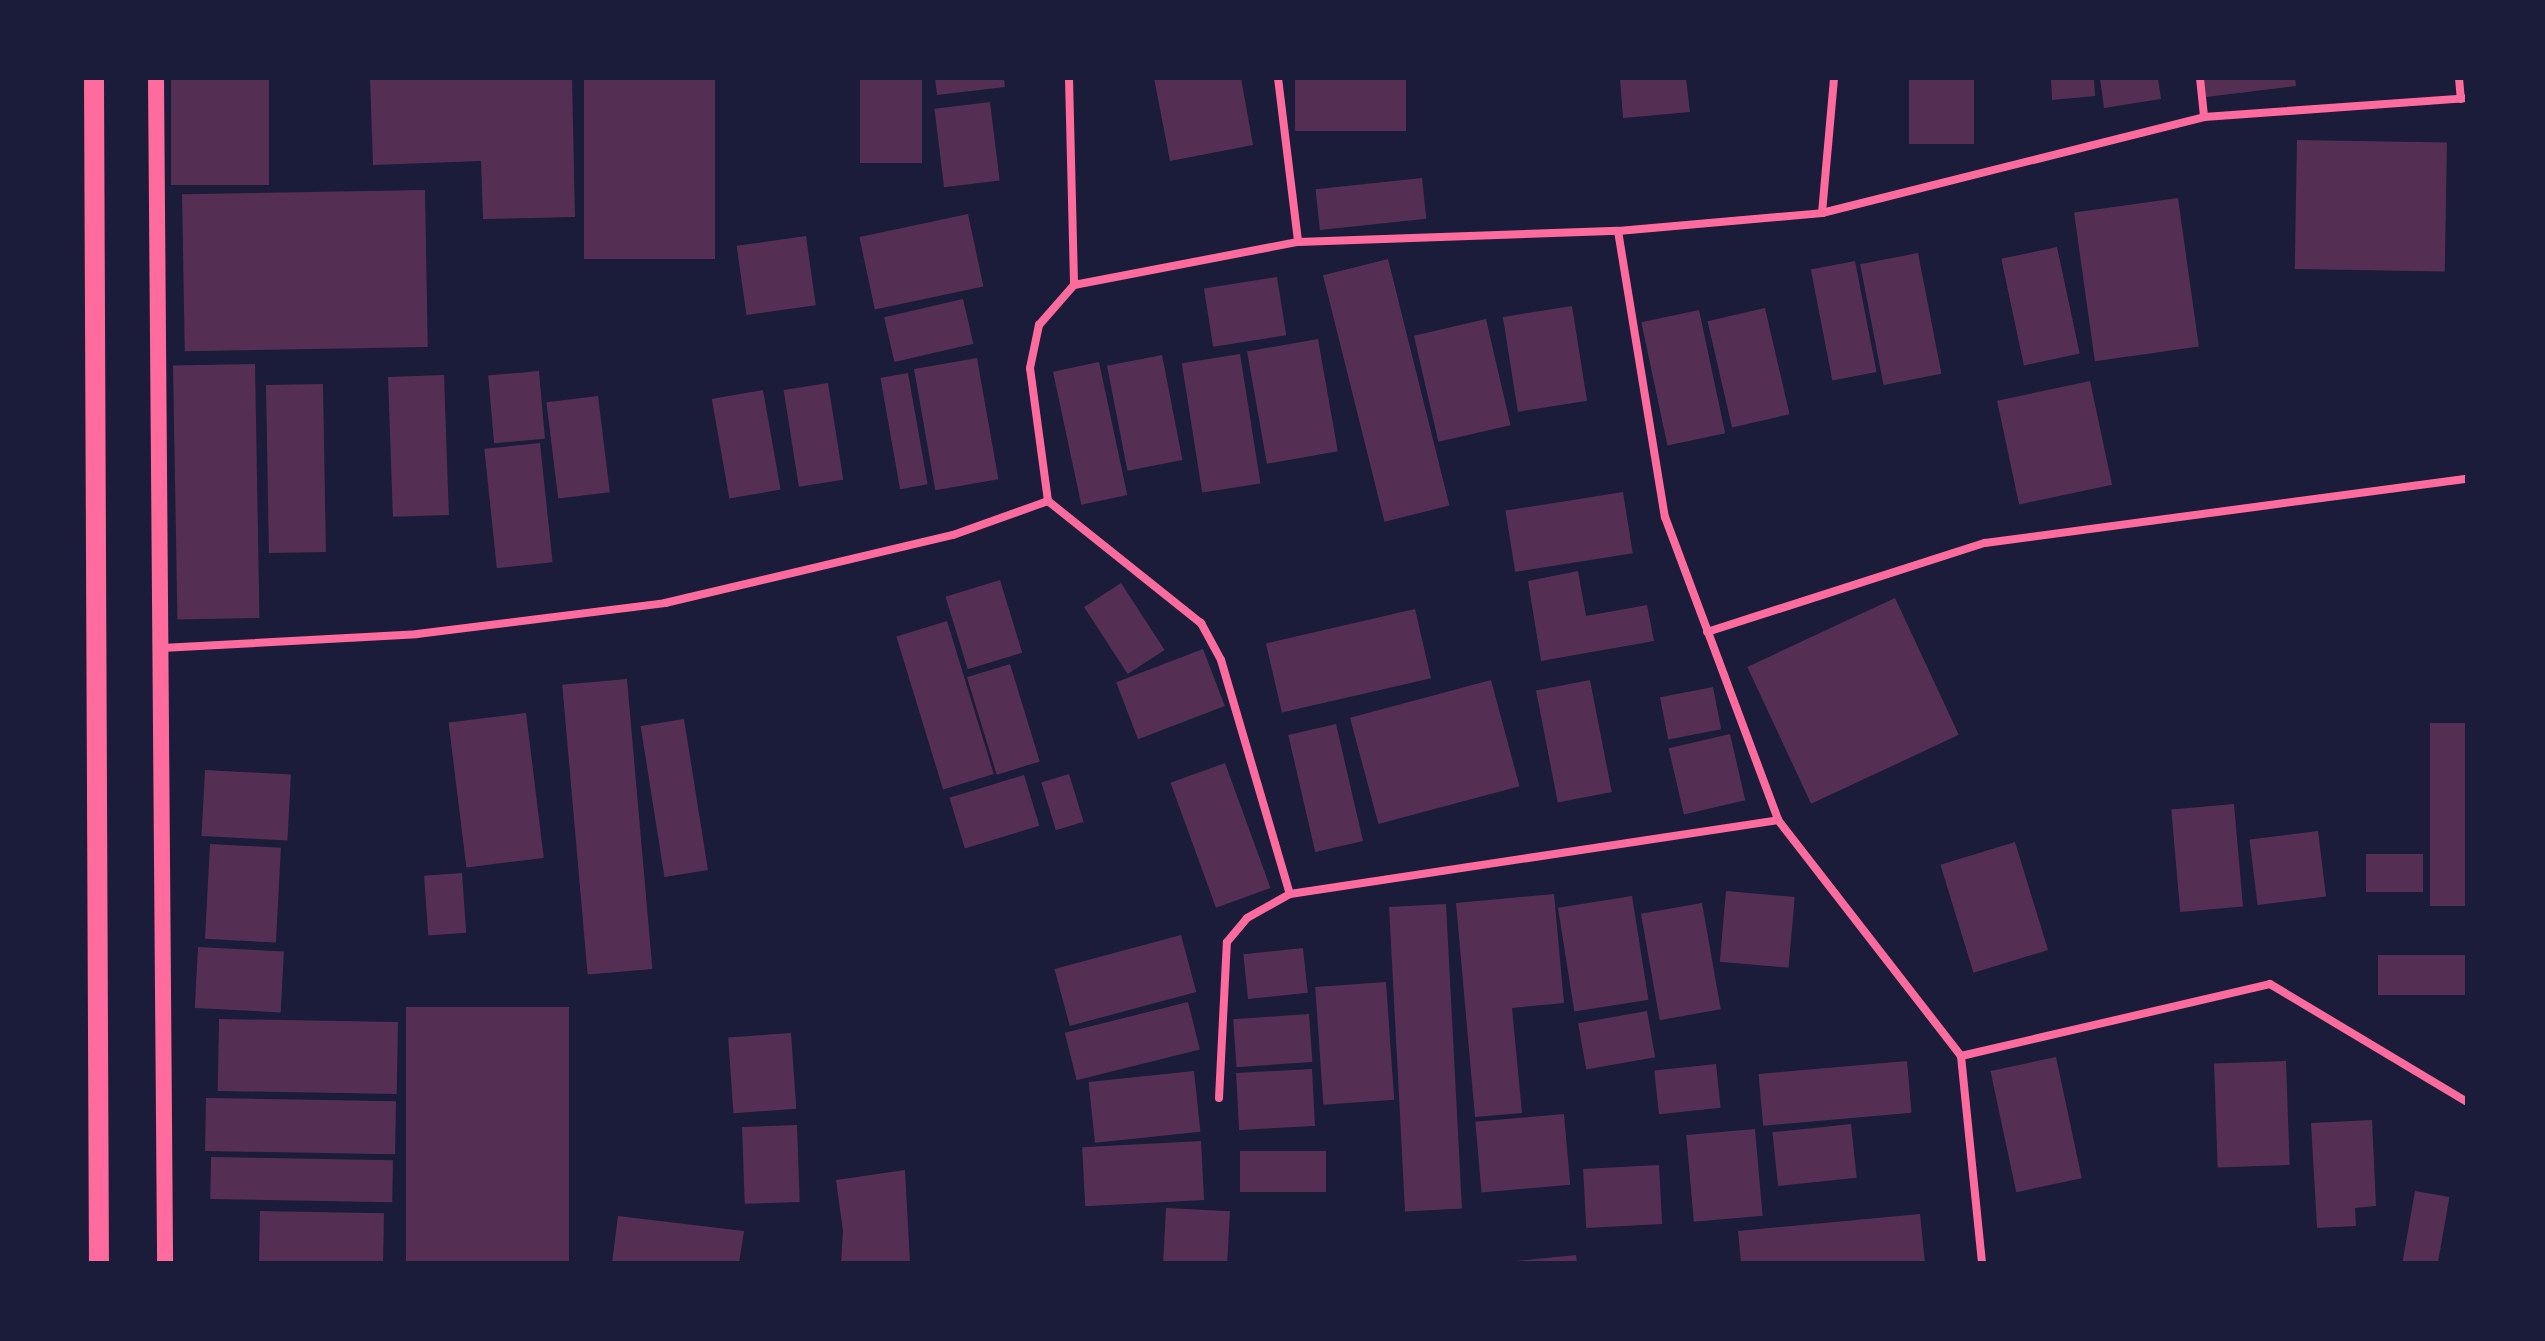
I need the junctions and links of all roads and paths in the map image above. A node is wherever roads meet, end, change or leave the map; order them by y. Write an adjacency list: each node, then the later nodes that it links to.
1 (94, 78): 14 (main road)
2 (156, 78): 18 (main road)
3 (1069, 78): 13 (street)
4 (1278, 78): 12 (street)
5 (1834, 78): 10 (street)
6 (2200, 78): 9 (street)
7 (2459, 78): 8 (street)
8 (2464, 98): 9 (street)
9 (2204, 117): 10 (street)
10 (1822, 213): 11 (street)
11 (1618, 231): 12 (street); 17 (street)
12 (1298, 242): 13 (street)
13 (1074, 285): 16 (street)
14 (86, 373): 24 (main road)
15 (2467, 479): 17 (street)
16 (1048, 501): 18 (street); 20 (street)
17 (1707, 632): 19 (street)
18 (162, 648): 25 (main road)
19 (1778, 820): 20 (street); 21 (street)
20 (1290, 894): 22 (street)
21 (1961, 1056): 23 (street); 26 (street)
22 (1219, 1098)
23 (2467, 1102)
24 (99, 1263)
25 (165, 1263)
26 (1982, 1263)

